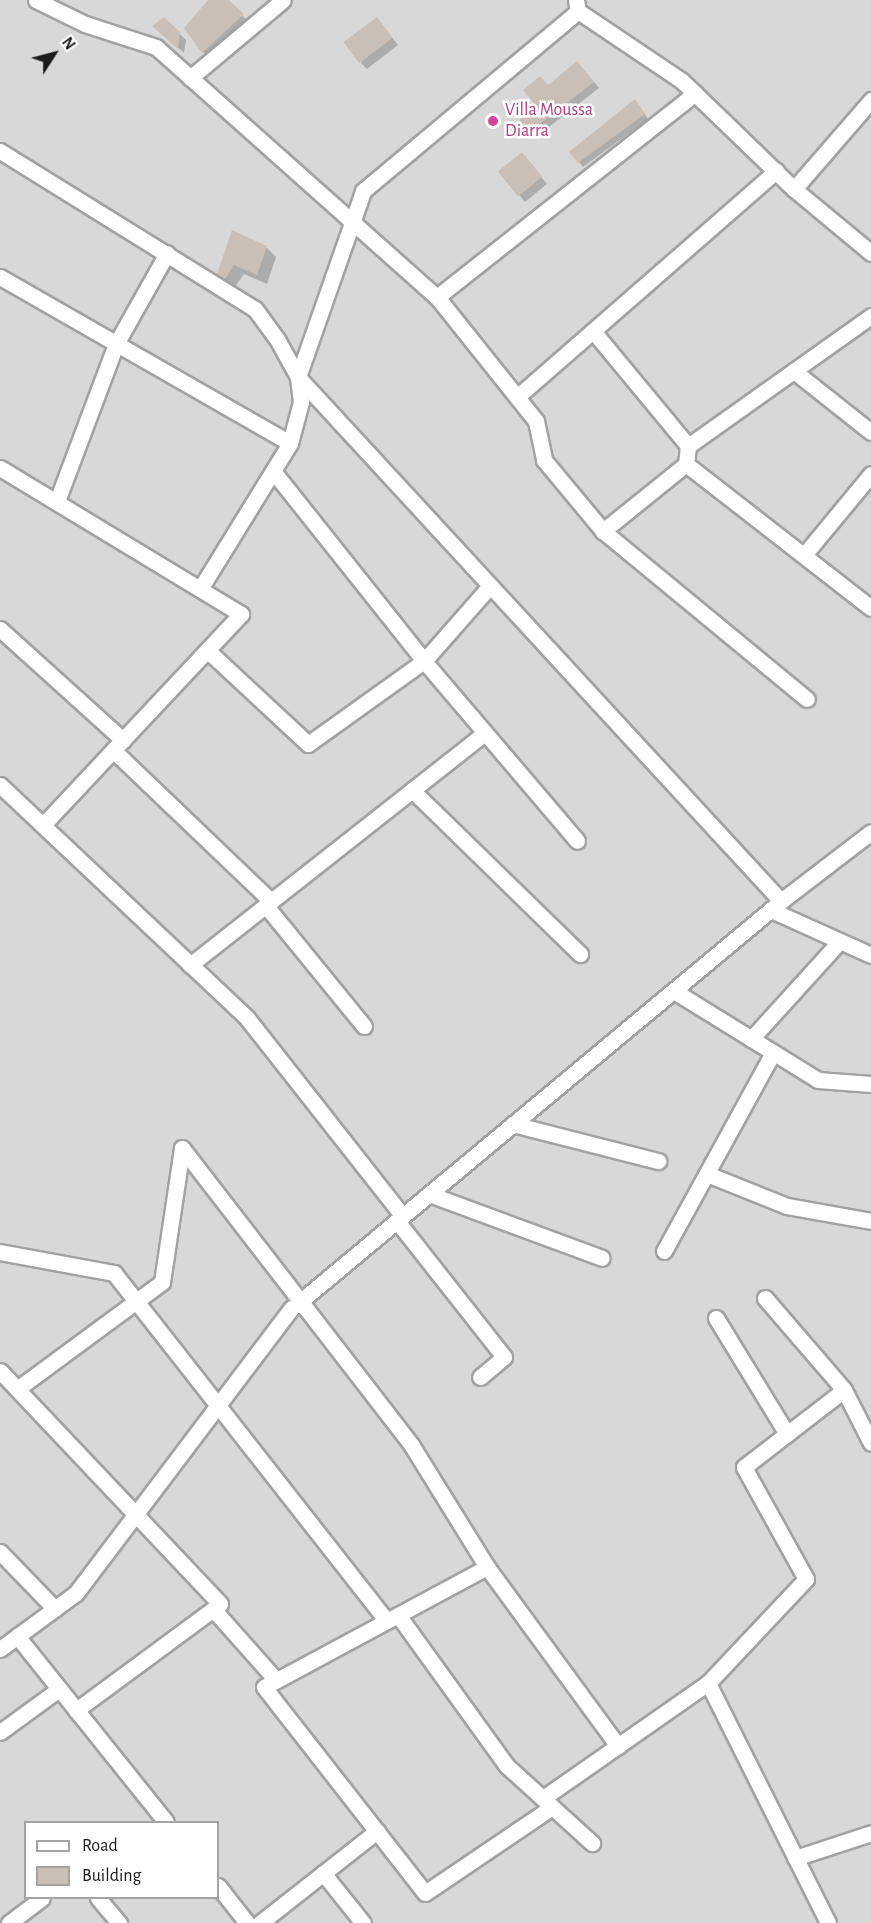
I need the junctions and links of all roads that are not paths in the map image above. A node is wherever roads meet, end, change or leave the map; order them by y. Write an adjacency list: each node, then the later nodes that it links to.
1 (36, 0): 4 (street)
2 (283, 0): 4 (street)
3 (577, 5): 5 (street); 10 (street)
4 (190, 78): 10 (street)
5 (695, 93): 8 (street); 14 (street)
6 (871, 100): 9 (street)
7 (0, 151): 11 (street)
8 (776, 171): 9 (street); 16 (street)
9 (794, 189): 12 (street)
10 (353, 222): 14 (street); 19 (street)
11 (167, 253): 17 (street); 19 (street)
12 (871, 253)
13 (0, 278): 17 (street)
14 (437, 297): 20 (street)
15 (871, 316): 18 (street)
16 (593, 331): 20 (street); 23 (street)
17 (116, 344): 22 (street); 28 (street)
18 (794, 371): 21 (street); 23 (street)
19 (297, 377): 22 (street); 31 (street)
20 (517, 397): 29 (street)
21 (871, 432)
22 (290, 443): 26 (street)
23 (688, 446): 24 (street)
24 (686, 464): 29 (street); 30 (street)
25 (0, 468): 28 (street)
26 (273, 471): 32 (street); 36 (street)
27 (871, 474): 30 (street)
28 (57, 501): 32 (street)
29 (603, 531): 37 (street)
30 (804, 555): 33 (street)
31 (490, 586): 36 (street); 46 (street)
32 (200, 589): 35 (street)
33 (871, 608)
34 (0, 629): 39 (street)
35 (207, 650): 36 (street); 39 (street)
36 (424, 661): 38 (street)
37 (807, 699)
38 (485, 733): 41 (street); 44 (street)
39 (118, 745): 42 (street); 45 (street)
40 (0, 786): 42 (street)
41 (412, 790): 45 (street); 48 (street)
42 (43, 825): 50 (street)
43 (871, 832): 46 (street)
44 (577, 841)
45 (269, 904): 50 (street); 52 (street)
46 (776, 906): 47 (street); 51 (street)
47 (840, 941): 49 (street); 53 (street)
48 (580, 954)
49 (871, 955)
50 (190, 965): 60 (street)
51 (674, 991): 53 (street); 56 (street)
52 (364, 1026)
53 (751, 1039): 54 (street)
54 (773, 1053): 55 (street); 58 (street)
55 (871, 1084)
56 (513, 1124): 57 (street); 59 (street)
57 (658, 1161)
58 (707, 1174): 61 (street); 62 (street)
59 (429, 1194): 60 (street); 64 (street)
60 (400, 1218): 67 (street); 70 (street)
61 (871, 1221)
62 (664, 1251)
63 (0, 1252): 66 (street)
64 (602, 1258)
65 (765, 1298): 72 (street)
66 (136, 1301): 67 (street); 71 (street); 73 (street)
67 (300, 1301): 73 (street); 78 (street)
68 (716, 1317): 74 (street)
69 (0, 1371): 71 (street)
70 (480, 1377)
71 (17, 1389): 76 (street)
72 (844, 1390): 74 (street); 75 (street)
73 (218, 1406): 76 (street); 81 (street)
74 (787, 1434): 85 (street)
75 (871, 1443)
76 (136, 1515): 79 (street); 80 (street)
77 (0, 1552): 79 (street)
78 (487, 1567): 81 (street); 89 (street)
79 (55, 1609): 82 (street)
80 (213, 1609): 84 (street); 87 (street)
81 (393, 1618): 84 (street); 90 (street)
82 (17, 1636): 83 (street); 86 (street)
83 (0, 1649)
84 (276, 1680): 92 (street)
85 (708, 1683): 89 (street); 95 (street)
86 (59, 1689): 87 (street); 88 (street)
87 (76, 1710): 91 (street)
88 (0, 1731)
89 (618, 1746): 90 (street)
90 (548, 1802): 92 (street); 94 (street)
91 (165, 1821)
92 (377, 1831): 96 (street)
93 (871, 1833): 95 (street)
94 (592, 1844)
95 (795, 1858): 105 (street)
96 (323, 1873): 103 (street); 104 (street)
97 (219, 1888): 102 (street)
98 (41, 1899): 100 (street)
99 (99, 1899): 101 (street)
100 (9, 1923)
101 (119, 1923)
102 (247, 1923)
103 (260, 1923)
104 (363, 1923)
105 (828, 1923)

